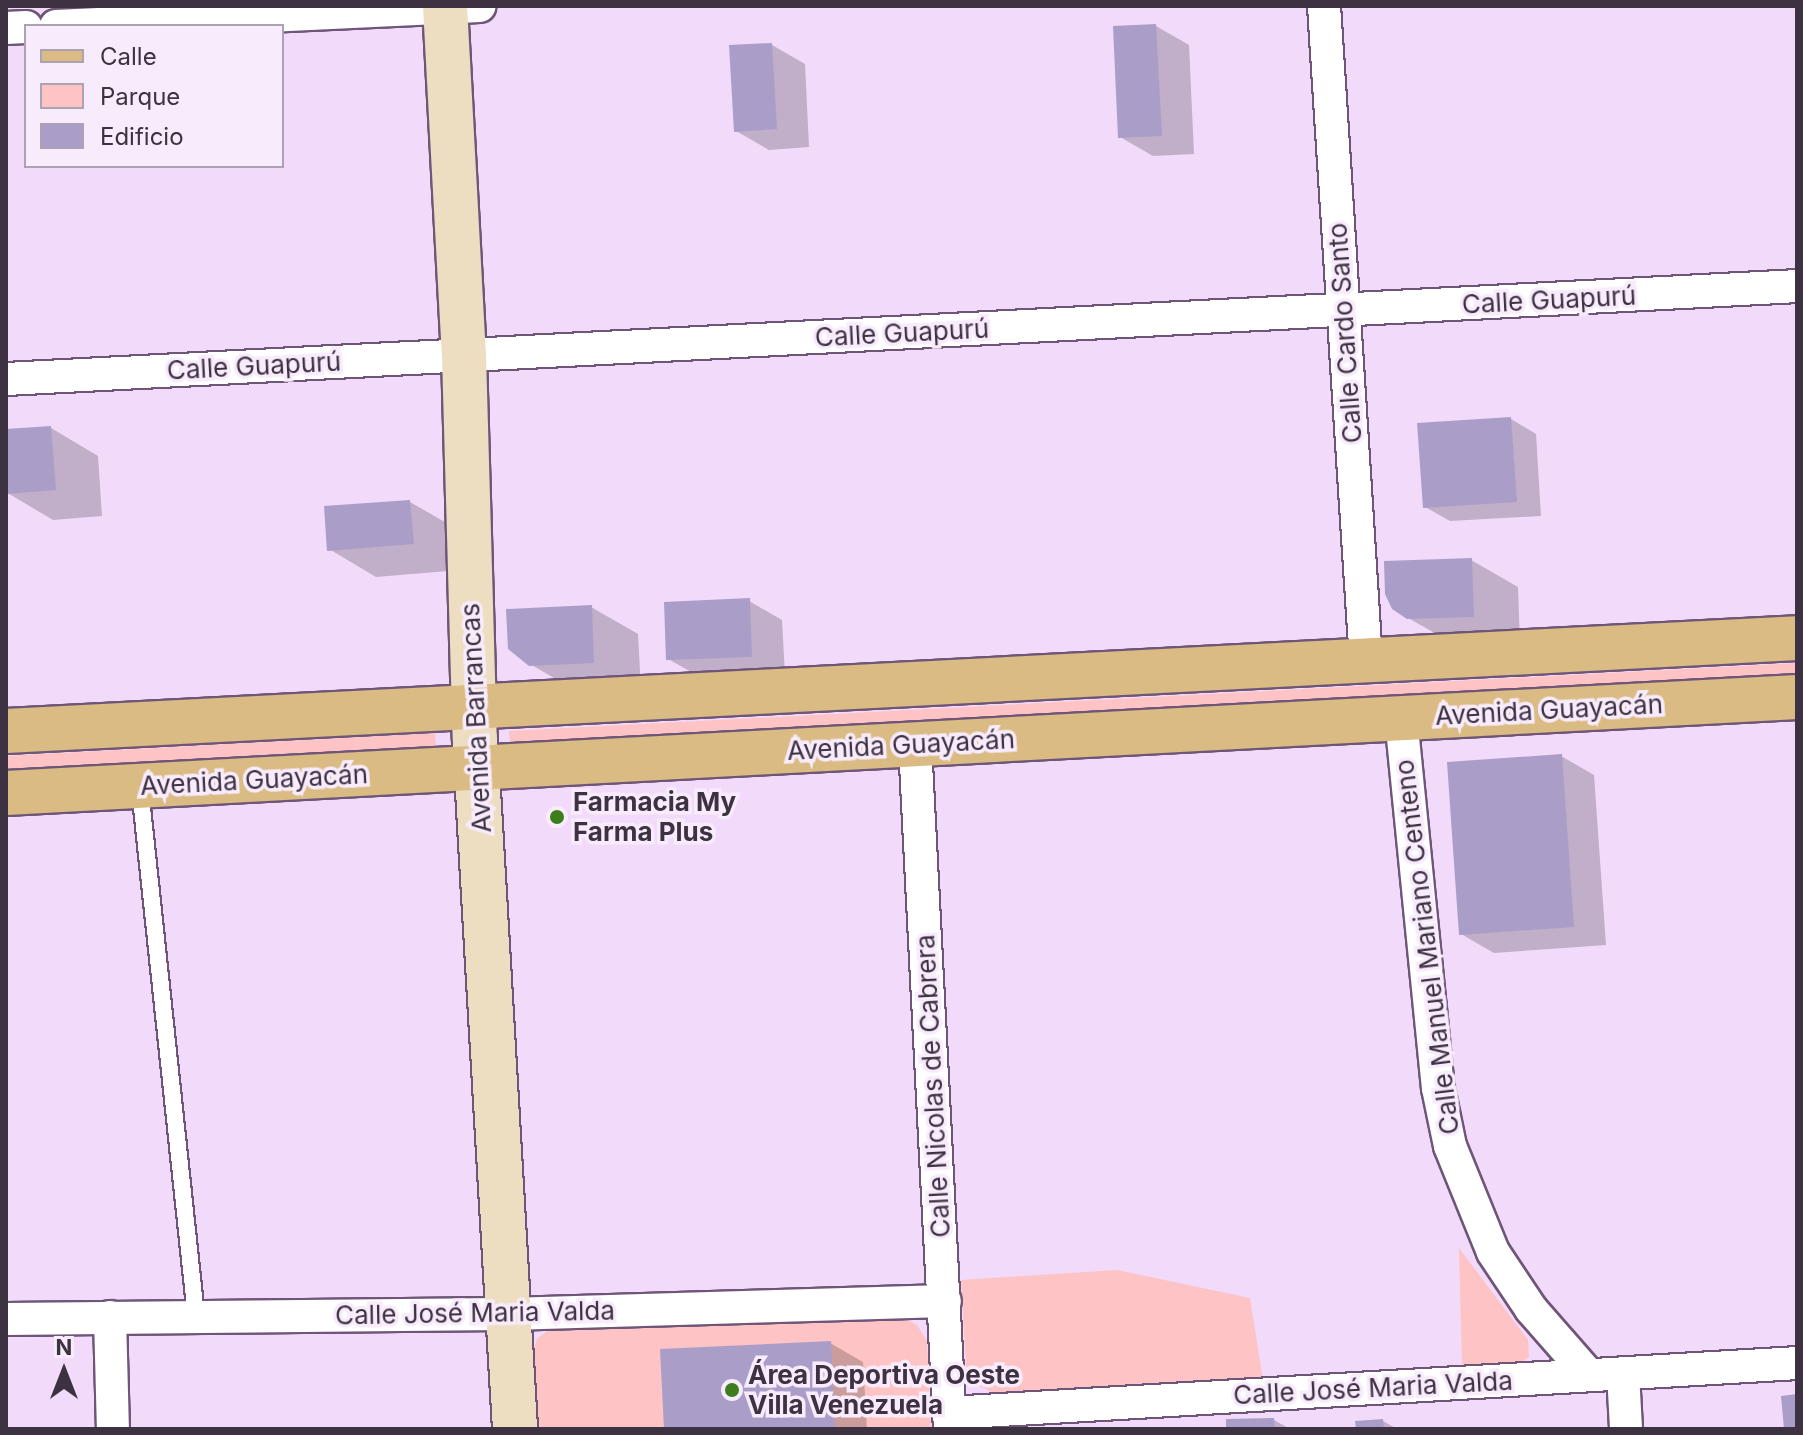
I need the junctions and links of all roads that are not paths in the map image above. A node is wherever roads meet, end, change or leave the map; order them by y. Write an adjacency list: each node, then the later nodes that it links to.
1 (1324, 6): 5 (street, Calle Cardo Santo)
2 (457, 7): 3 (street); 6 (street, Avenida Barrancas)
3 (98, 24)
4 (1797, 286): 5 (street, Calle Guapurú)
5 (1343, 311): 6 (street, Calle Guapurú); 9 (street, Calle Cardo Santo)
6 (464, 355): 7 (street, Calle Guapurú); 11 (street, Avenida Barrancas)
7 (6, 379)
8 (1797, 638): 9 (main road)
9 (1366, 660): 11 (main road)
10 (1797, 697): 12 (main road, Avenida Guayacán)
11 (473, 706): 13 (main road); 15 (street, Avenida Barrancas)
12 (1401, 718): 14 (main road, Avenida Guayacán); 25 (street, Calle Manuel Mariano Centeno)
13 (6, 731)
14 (915, 744): 15 (main road, Avenida Guayacán); 18 (street, Calle Nicolas de Cabrera)
15 (477, 767): 16 (main road, Avenida Guayacán); 19 (street, Avenida Barrancas)
16 (140, 786): 17 (main road, Avenida Guayacán); 20 (lane)
17 (6, 793)
18 (945, 1301): 19 (street, Calle José Maria Valda); 26 (street, Calle Nicolas de Cabrera)
19 (509, 1314): 20 (street, Calle José Maria Valda); 28 (street, Avenida Barrancas)
20 (196, 1316): 21 (street, Calle José Maria Valda)
21 (110, 1317): 22 (street, Calle José Maria Valda); 27 (street)
22 (6, 1319)
23 (1797, 1363): 24 (street, Calle José Maria Valda)
24 (1623, 1373): 25 (street, Calle José Maria Valda); 29 (street)
25 (1588, 1374): 26 (street, Calle José Maria Valda)
26 (949, 1421)
27 (113, 1429)
28 (515, 1429)
29 (1626, 1429)

